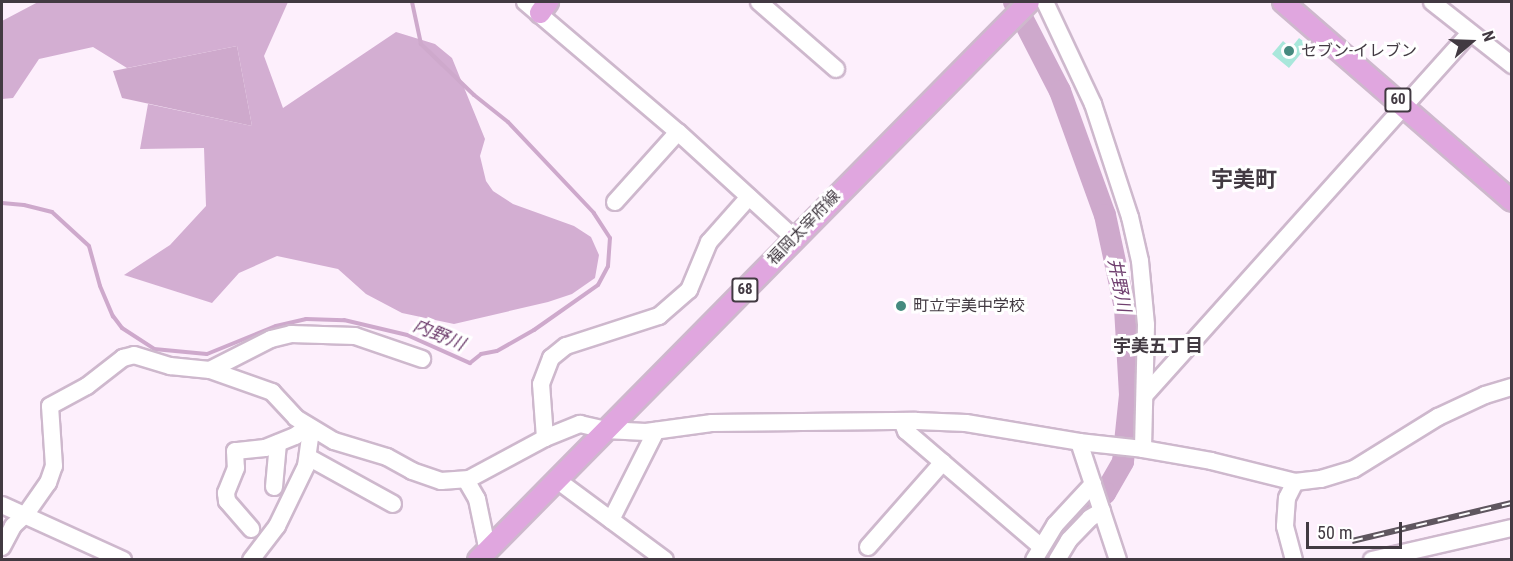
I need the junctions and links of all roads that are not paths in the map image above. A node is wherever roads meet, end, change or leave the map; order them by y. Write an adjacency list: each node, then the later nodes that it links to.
1 (759, 2): 9 (street)
2 (1029, 2): 15 (main road, 福岡太宰府線 / 68)
3 (1045, 2): 19 (street)
4 (1282, 2): 10 (main road, 60)
5 (1432, 2): 7 (street)
6 (540, 4): 11 (street)
7 (1470, 33): 8 (street); 10 (street)
8 (1512, 65)
9 (836, 69)
10 (1405, 106): 13 (main road, 60); 19 (street)
11 (678, 132): 12 (street); 14 (street)
12 (748, 197): 15 (street); 24 (street)
13 (1512, 201)
14 (615, 202)
15 (794, 238): 22 (main road, 福岡太宰府線 / 68)
16 (422, 359): 17 (street)
17 (210, 370): 21 (street); 38 (street)
18 (1512, 387): 32 (street)
19 (1145, 395): 27 (street)
20 (902, 421): 23 (street); 25 (street); 29 (street)
21 (308, 426): 26 (street); 28 (street); 30 (street)
22 (605, 430): 23 (street); 24 (street); 31 (main road, 福岡太宰府線 / 68)
23 (656, 431): 39 (street)
24 (545, 438): 30 (street)
25 (1079, 442): 27 (street); 33 (street)
26 (278, 443): 34 (street); 41 (street)
27 (1143, 448): 32 (street)
28 (308, 457): 35 (street); 47 (street)
29 (943, 462): 43 (street); 44 (street)
30 (466, 480): 45 (street)
31 (556, 480): 39 (street); 45 (main road, 福岡太宰府線 / 68)
32 (1295, 482): 51 (street)
33 (1093, 484): 37 (street); 44 (street)
34 (274, 487)
35 (393, 504)
36 (2, 505): 38 (street)
37 (1102, 511): 49 (street); 50 (street)
38 (26, 514): 42 (street); 46 (street)
39 (611, 520): 48 (street)
40 (1512, 528): 52 (street)
41 (251, 529)
42 (2, 547)
43 (868, 547)
44 (1036, 552)
45 (484, 553)
46 (123, 560)
47 (251, 560)
48 (665, 560)
49 (1057, 560)
50 (1118, 560)
51 (1294, 560)
52 (1372, 560)

